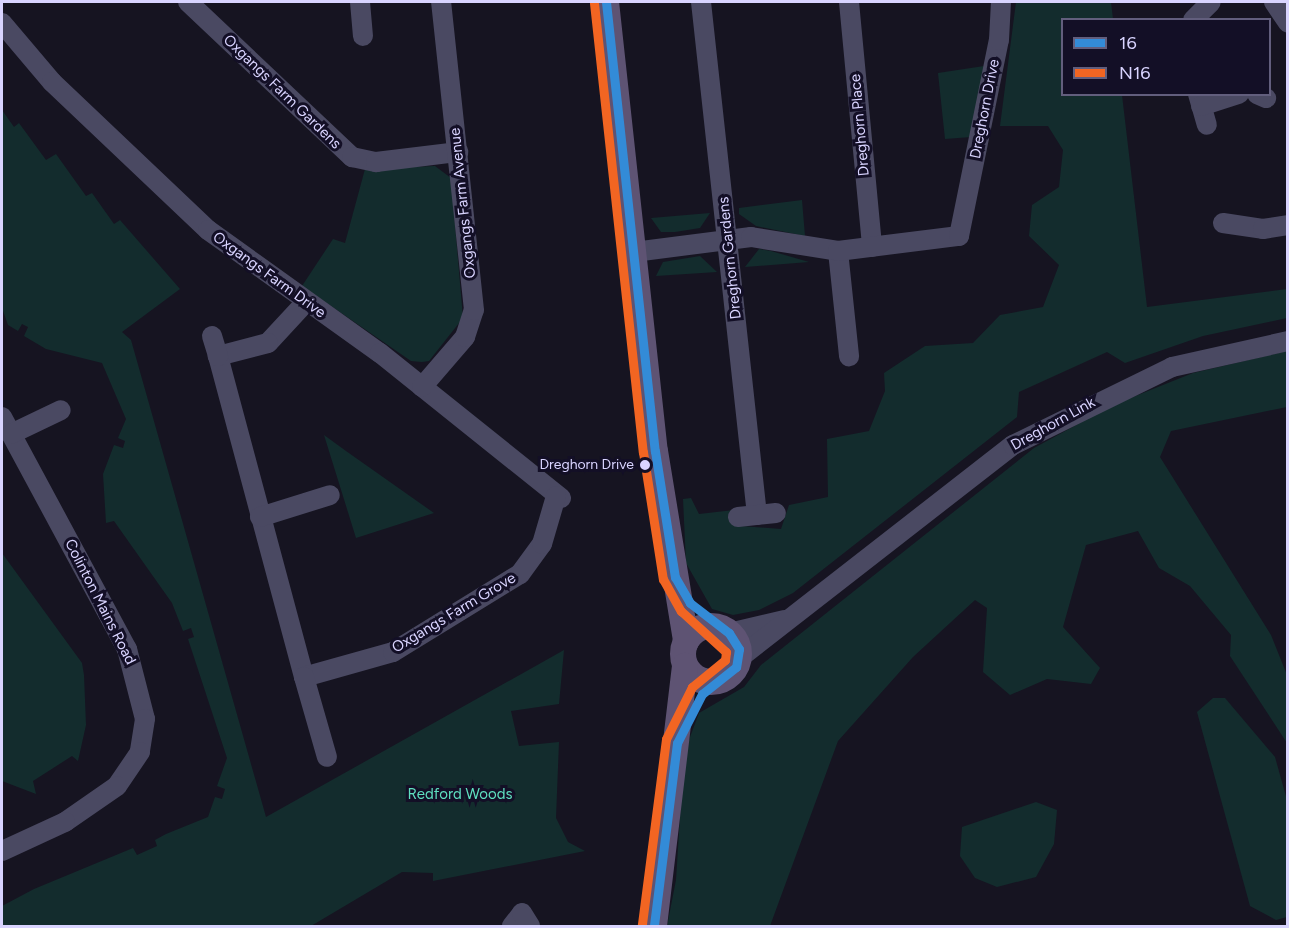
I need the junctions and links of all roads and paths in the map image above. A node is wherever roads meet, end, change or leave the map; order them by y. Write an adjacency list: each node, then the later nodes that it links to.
1 (188, 2): 14 (street, Oxgangs Farm Gardens)
2 (360, 2): 11 (street)
3 (441, 2): 14 (street, Oxgangs Farm Avenue)
4 (606, 2): 20 (main road)
5 (701, 2): 17 (street, Dreghorn Gardens)
6 (849, 2): 18 (street, Dreghorn Place)
7 (1001, 2): 18 (street, Dreghorn Drive)
8 (1274, 2): 10 (street)
9 (2, 23): 21 (street, Oxgangs Farm Drive)
10 (1287, 23)
11 (363, 36)
12 (1234, 96): 13 (street)
13 (1202, 109)
14 (458, 152): 26 (street, Oxgangs Farm Avenue)
15 (1222, 225): 16 (street)
16 (1287, 225)
17 (728, 239): 19 (street, Dreghorn Drive); 20 (street, Dreghorn Drive); 31 (street, Dreghorn Gardens)
18 (872, 248): 19 (street, Dreghorn Drive)
19 (838, 251): 25 (street)
20 (633, 252): 33 (main road)
21 (305, 303): 24 (street); 26 (street, Oxgangs Farm Drive)
22 (212, 336): 24 (street)
23 (1287, 341): 34 (street, Dreghorn Link)
24 (218, 356): 32 (street)
25 (849, 356)
26 (422, 387): 30 (street, Oxgangs Farm Drive)
27 (61, 410): 28 (street, Colinton Mains Road)
28 (6, 425): 43 (street, Colinton Mains Road)
29 (330, 495): 32 (street)
30 (559, 497): 39 (street, Oxgangs Farm Grove)
31 (757, 515)
32 (260, 517): 39 (street)
33 (680, 591): 35 (main road); 36 (main road)
34 (794, 617): 35 (street, Dreghorn Link); 37 (street, Dreghorn Link)
35 (724, 630): 36 (main road); 37 (main road)
36 (686, 641): 38 (main road)
37 (738, 659): 40 (main road)
38 (685, 666): 40 (main road); 41 (main road)
39 (304, 677): 42 (street)
40 (715, 682): 41 (main road)
41 (677, 743): 46 (main road)
42 (327, 757)
43 (2, 851)
44 (512, 927): 45 (street)
45 (530, 927)
46 (654, 927)

